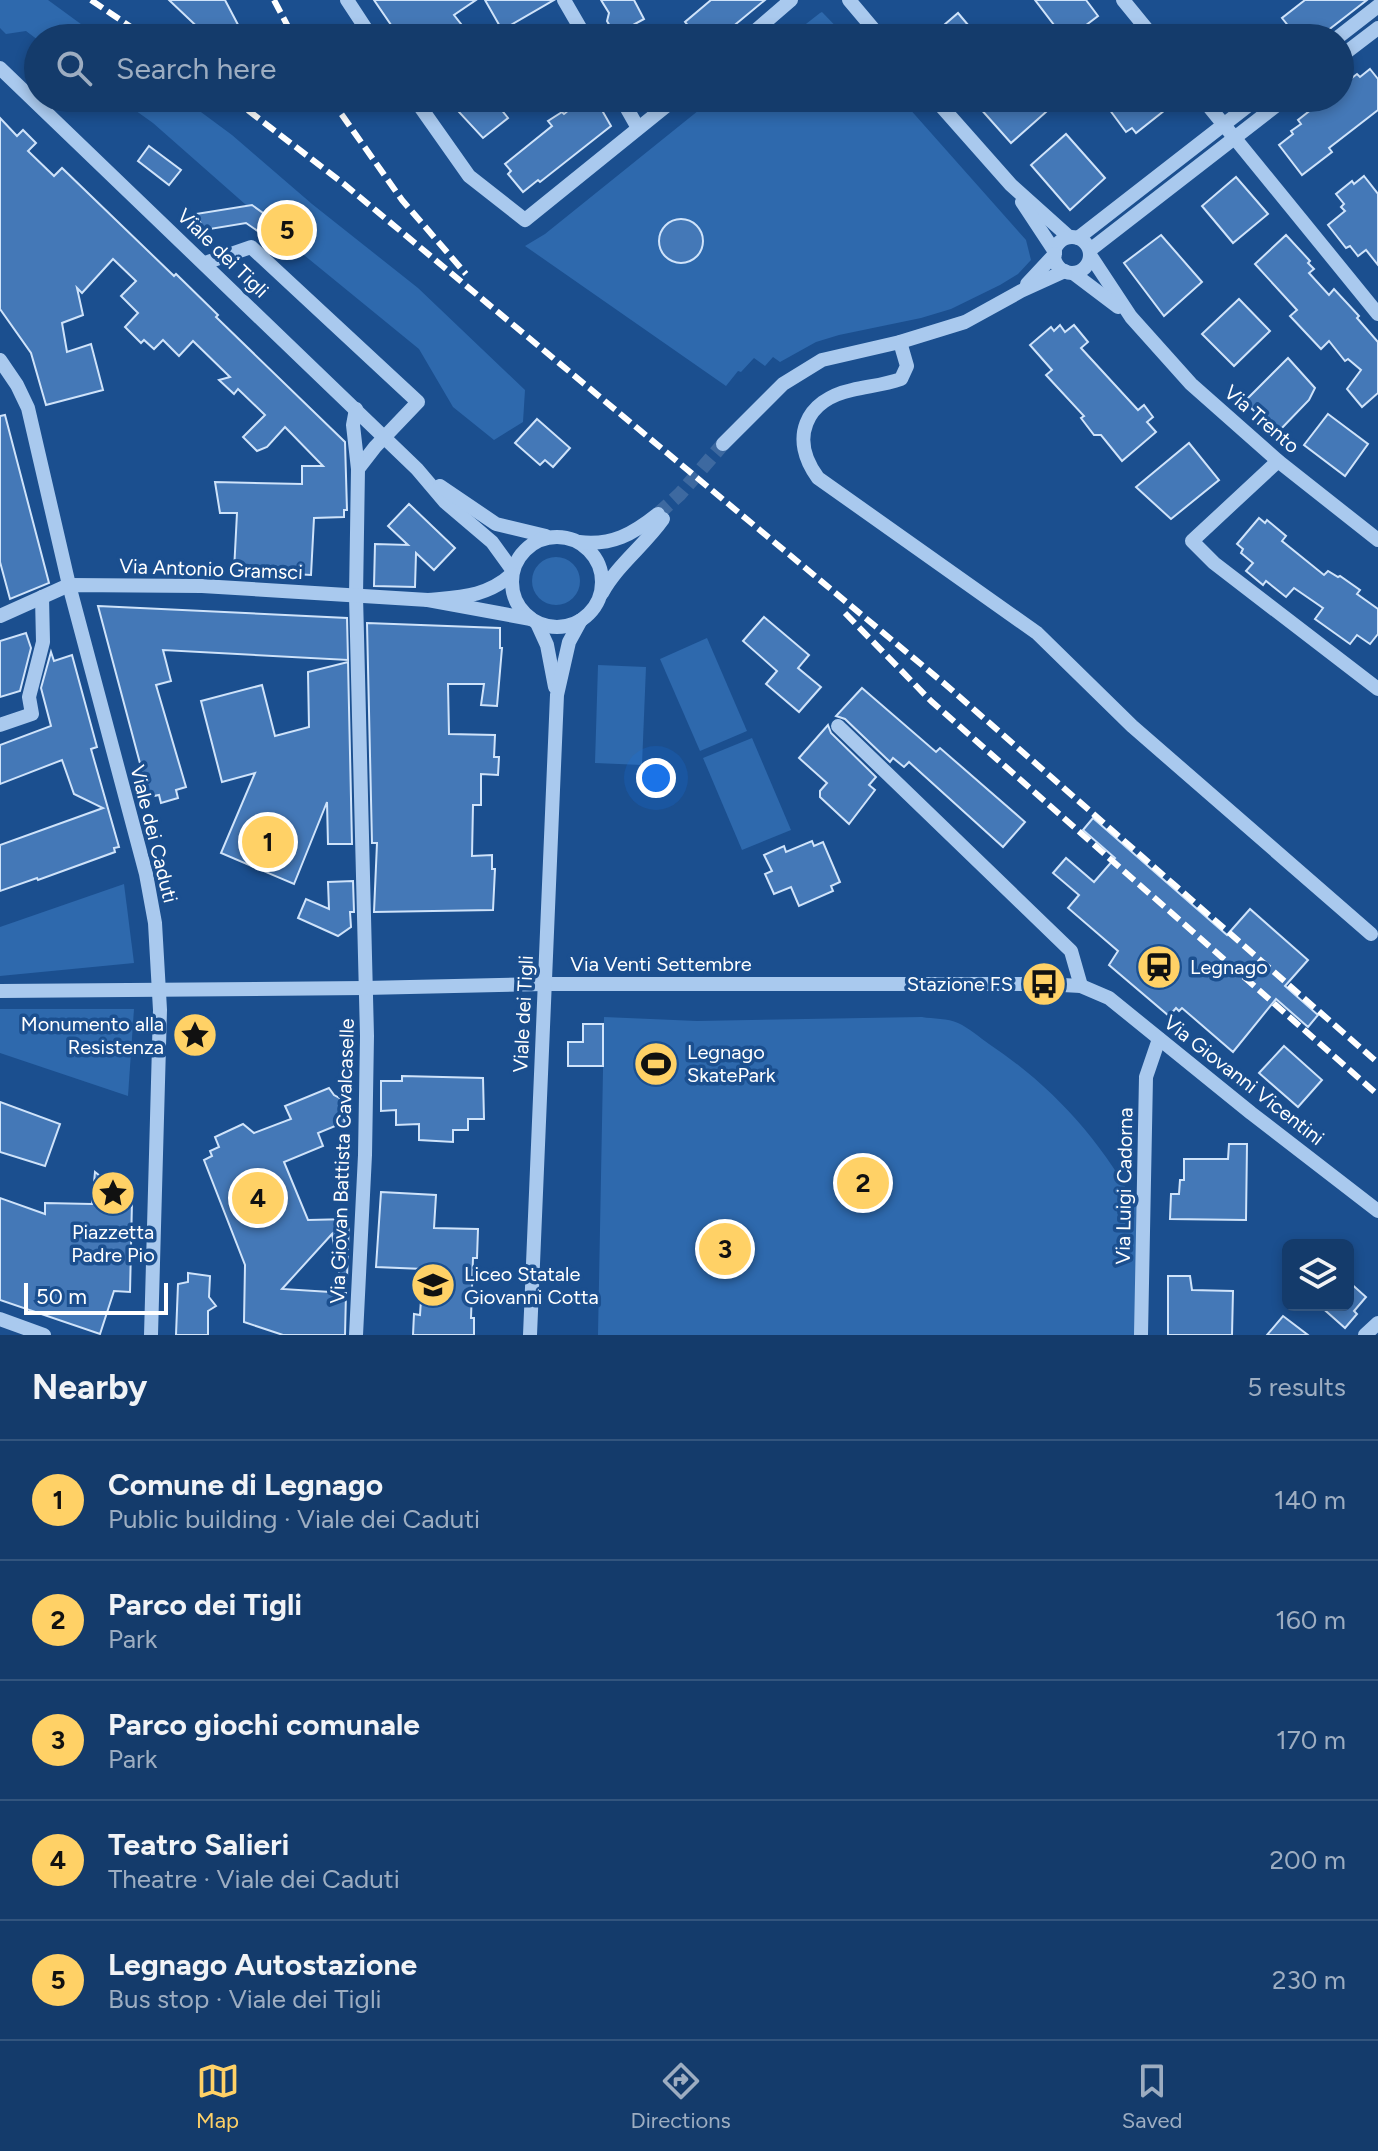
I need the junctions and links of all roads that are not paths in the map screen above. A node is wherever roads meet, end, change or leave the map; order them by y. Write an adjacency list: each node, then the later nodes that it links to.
1 (347, 0): 7 (street)
2 (564, 0): 8 (street)
3 (791, 0): 9 (street)
4 (849, 0): 10 (street)
5 (1123, 0): 11 (street)
6 (1378, 4): 12 (street)
7 (363, 24)
8 (578, 24)
9 (763, 24)
10 (869, 24)
11 (1143, 24)
12 (1354, 24)
13 (1378, 28): 14 (street)
14 (1354, 46)
15 (0, 68): 16 (street, Viale dei Tigli)
16 (24, 91)
17 (46, 112): 34 (street, Viale dei Tigli)
18 (424, 112): 26 (street)
19 (629, 112): 26 (street)
20 (658, 112): 26 (street)
21 (946, 112): 29 (street)
22 (1213, 112): 25 (street)
23 (1240, 112): 25 (street)
24 (1268, 112): 27 (street)
25 (1223, 125): 27 (street); 28 (street)
26 (638, 128)
27 (1234, 138): 30 (street); 37 (street)
28 (1150, 181): 30 (street); 31 (street)
29 (1011, 185): 31 (street); 33 (street)
30 (1159, 194): 32 (street)
31 (1074, 238): 32 (street); 33 (street)
32 (1090, 252): 35 (street); 38 (street, Via Trento)
33 (1055, 253): 35 (street); 36 (street)
34 (205, 263): 41 (street, Viale dei Tigli); 42 (street)
35 (1069, 272): 36 (street); 38 (street, Via Trento)
36 (1021, 291): 39 (street)
37 (1378, 314)
38 (1131, 317): 44 (street, Via Trento)
39 (900, 342): 43 (street); 63 (street)
40 (0, 360): 51 (street, Viale dei Caduti)
41 (356, 409): 42 (street, Viale dei Tigli); 45 (street, Via Giovan Battista Cavalcaselle)
42 (384, 437): 45 (street); 46 (street, Viale dei Tigli)
43 (723, 444)
44 (1278, 461): 48 (street, Via Trento); 59 (street)
45 (358, 469): 52 (street, Via Giovan Battista Cavalcaselle)
46 (417, 469): 47 (street, Viale dei Tigli); 50 (street, Viale dei Tigli)
47 (550, 537): 49 (street, Viale dei Tigli); 50 (street)
48 (1378, 540)
49 (577, 542): 55 (street); 55 (street, Viale dei Tigli)
50 (512, 572): 54 (street, Via Antonio Gramsci); 58 (street, Viale dei Tigli)
51 (69, 585): 52 (street, Via Antonio Gramsci); 53 (street, Via Antonio Gramsci); 67 (street, Viale dei Caduti)
52 (356, 596): 54 (street, Via Antonio Gramsci); 66 (street, Via Giovan Battista Cavalcaselle)
53 (42, 597): 56 (street, Via Antonio Gramsci); 61 (street)
54 (428, 600): 58 (street, Via Antonio Gramsci)
55 (598, 601): 57 (street, Viale dei Tigli)
56 (0, 616)
57 (581, 620): 58 (street); 60 (street, Viale dei Tigli)
58 (534, 621): 60 (street, Viale dei Tigli)
59 (1378, 689)
60 (557, 695): 64 (street, Viale dei Tigli)
61 (0, 725)
62 (838, 726): 65 (street)
63 (1371, 934)
64 (545, 984): 65 (street, Via Venti Settembre); 66 (street, Via Venti Settembre); 76 (street, Viale dei Tigli)
65 (1081, 986): 69 (street, Via Giovanni Vicentini)
66 (365, 988): 67 (street, Via Venti Settembre); 75 (street, Via Giovan Battista Cavalcaselle)
67 (160, 990): 68 (street, Via Venti Settembre); 74 (street, Viale dei Caduti)
68 (0, 991)
69 (1159, 1039): 70 (street, Via Giovanni Vicentini); 77 (street, Via Luigi Cadorna)
70 (1378, 1211)
71 (0, 1319): 73 (street)
72 (1378, 1323): 78 (street)
73 (35, 1334)
74 (151, 1335)
75 (356, 1335)
76 (530, 1335)
77 (1141, 1335)
78 (1365, 1335)

